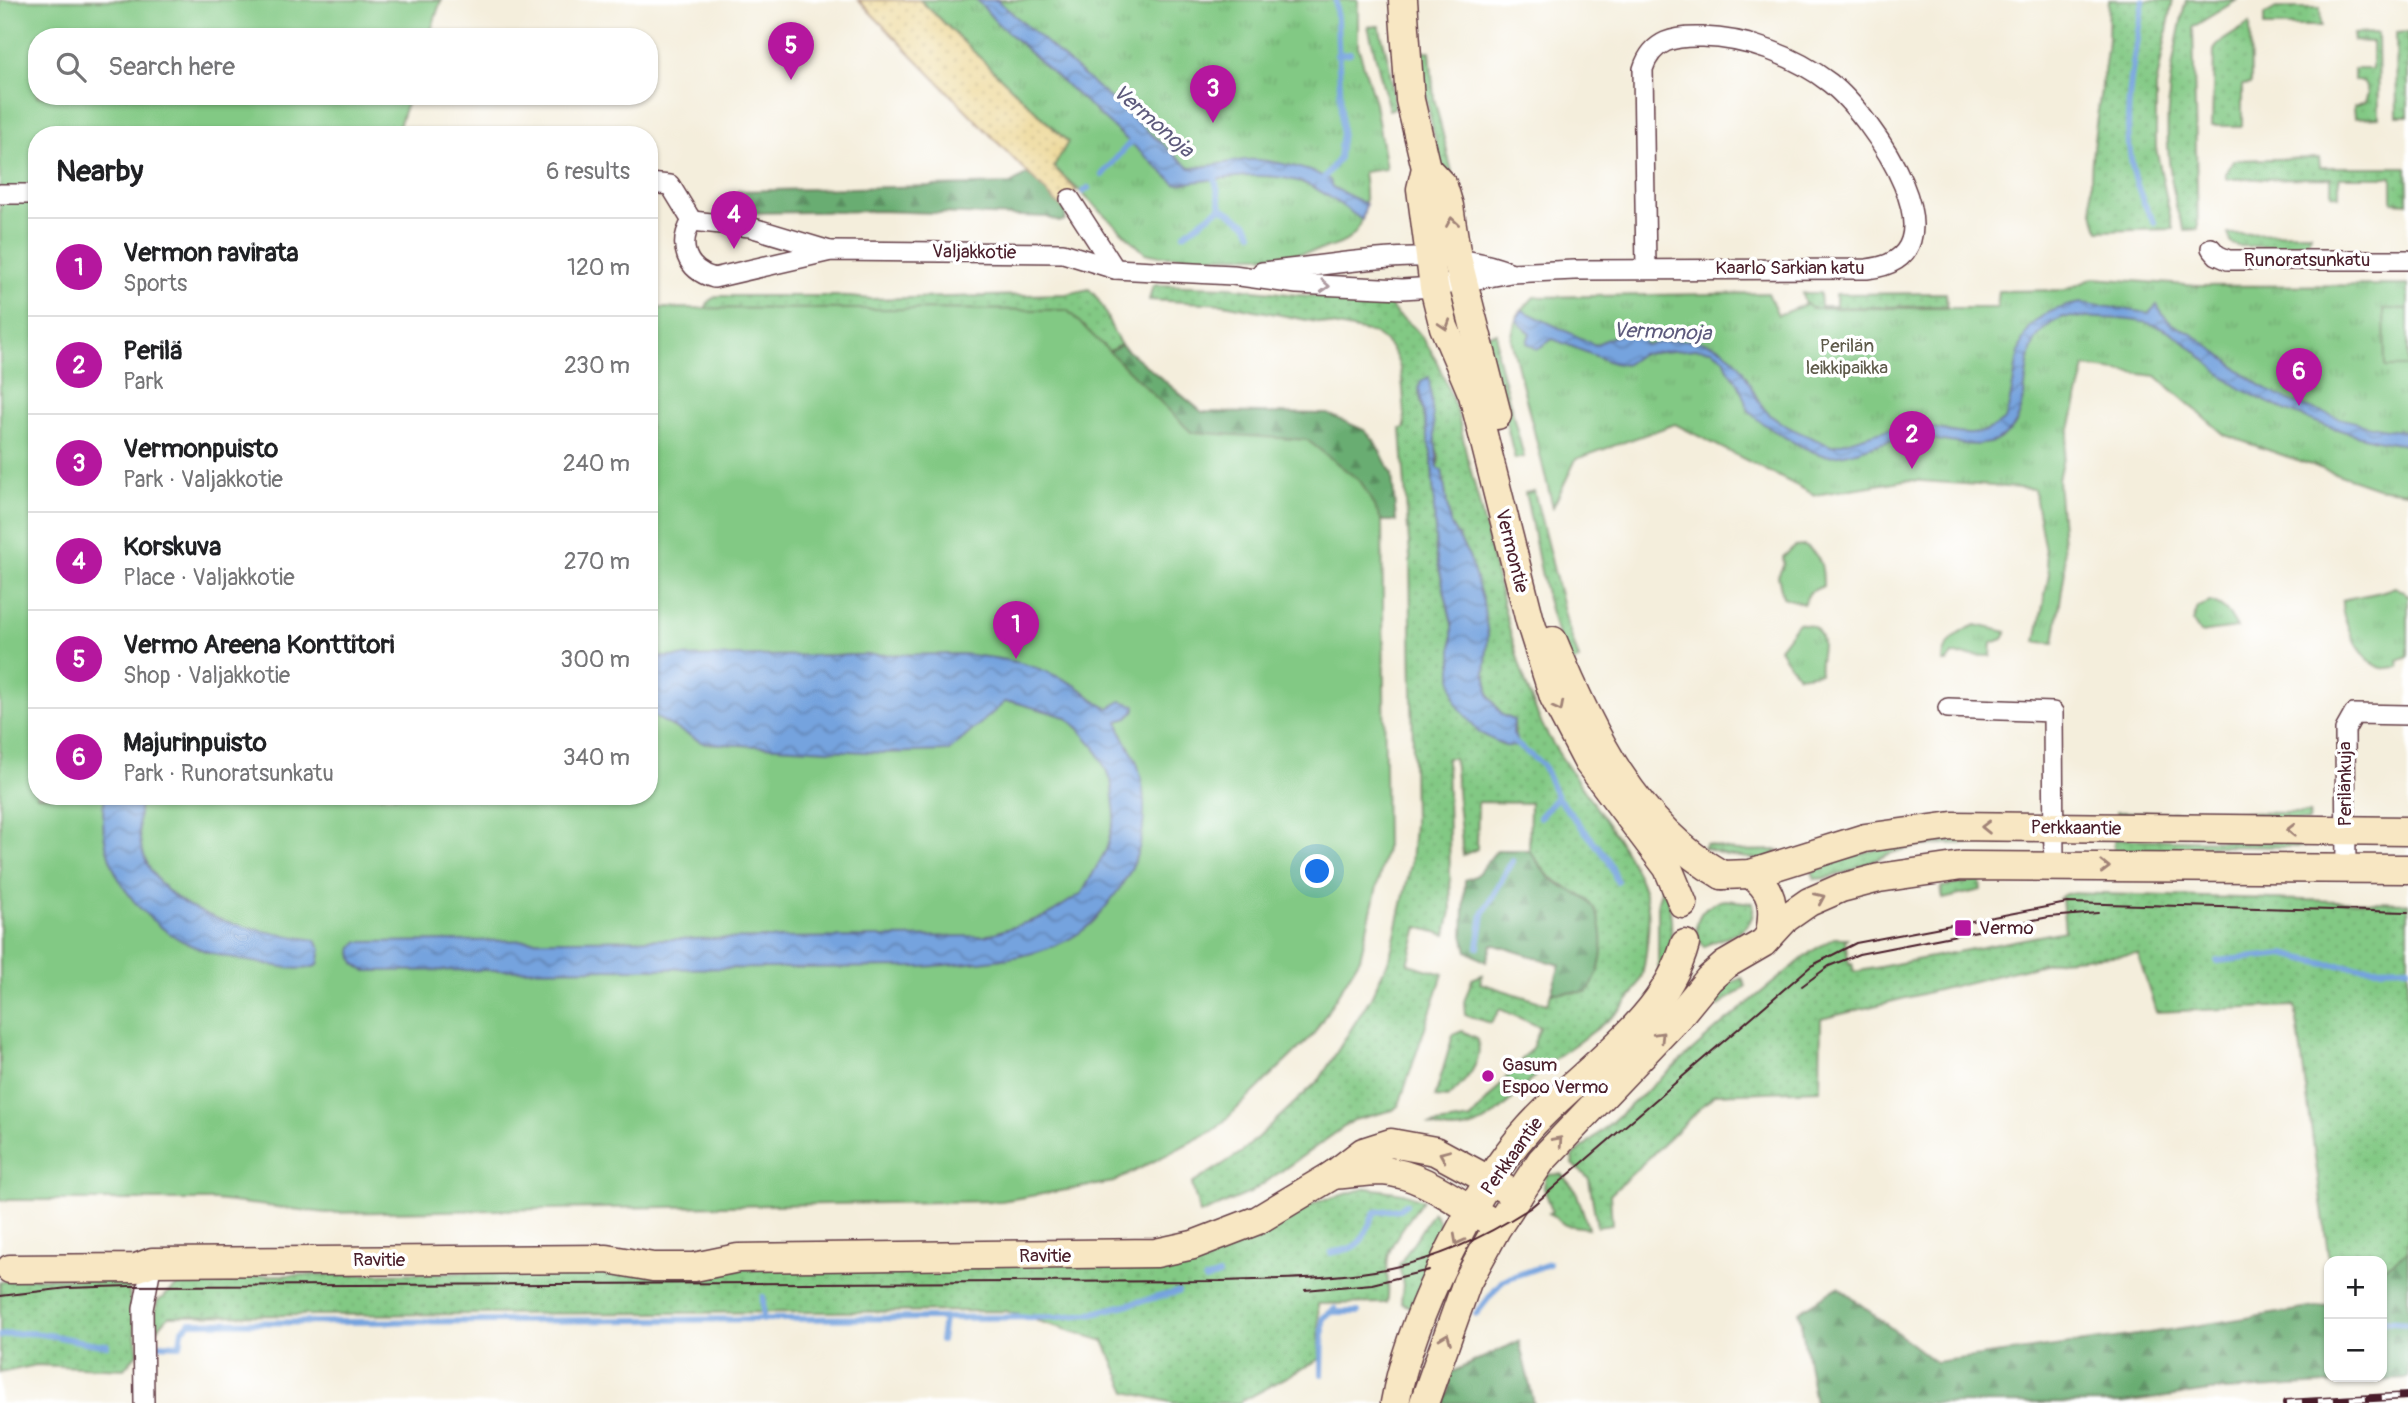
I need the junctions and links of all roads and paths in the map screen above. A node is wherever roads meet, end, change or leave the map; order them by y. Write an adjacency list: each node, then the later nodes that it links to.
1 (1403, 0): 10 (main road, Vermontie)
2 (658, 184): 6 (street)
3 (0, 194): 4 (street)
4 (28, 194)
5 (1070, 199): 11 (street)
6 (692, 221): 8 (street, Valjakkotie); 8 (street, Valjakkotie)
7 (2211, 248): 9 (street, Runoratsunkatu)
8 (831, 251): 11 (street, Valjakkotie)
9 (2408, 260)
10 (1451, 267): 12 (street, Kaarlo Sarkian katu); 13 (street, Valjakkotie); 14 (main road, Vermontie); 24 (main road, Vermontie)
11 (1115, 269): 13 (street, Valjakkotie)
12 (1646, 269): 12 (street, Kaarlo Sarkian katu)
13 (1233, 275): 14 (street, Valjakkotie, one-way to 14)
14 (1434, 287): 25 (main road, Vermontie, one-way to 25)
15 (1948, 708): 17 (street)
16 (2408, 715): 18 (street, Perilänkuja)
17 (2054, 828): 18 (main road, Perkkaantie, one-way to 17); 20 (street); 23 (main road, Perkkaantie, one-way to 23)
18 (2345, 831): 19 (main road, Perkkaantie); 21 (street, Perilänkuja)
19 (2408, 831)
20 (2054, 866): 21 (main road, Perkkaantie, one-way to 21); 26 (main road, Perkkaantie, one-way to 20)
21 (2346, 869): 22 (main road, Perkkaantie)
22 (2408, 869)
23 (1750, 874): 24 (main road); 26 (main road)
24 (1722, 875): 25 (main road)
25 (1683, 904): 27 (main road)
26 (1770, 933): 28 (main road)
27 (1685, 944): 28 (main road); 30 (main road, Perkkaantie)
28 (1725, 965): 31 (main road, Perkkaantie, one-way to 28)
29 (1333, 1175): 30 (main road, Ravitie, one-way to 29); 32 (main road, Ravitie); 34 (main road, Ravitie)
30 (1491, 1180): 31 (main road, Ravitie); 32 (main road, Perkkaantie)
31 (1518, 1196): 33 (main road, Perkkaantie)
32 (1473, 1211): 33 (main road, Ravitie); 37 (main road, Perkkaantie, one-way to 37)
33 (1498, 1226): 38 (main road, Perkkaantie, one-way to 33)
34 (152, 1262): 35 (main road, Ravitie); 36 (street)
35 (5, 1270)
36 (144, 1403)
37 (1395, 1403)
38 (1424, 1403)

